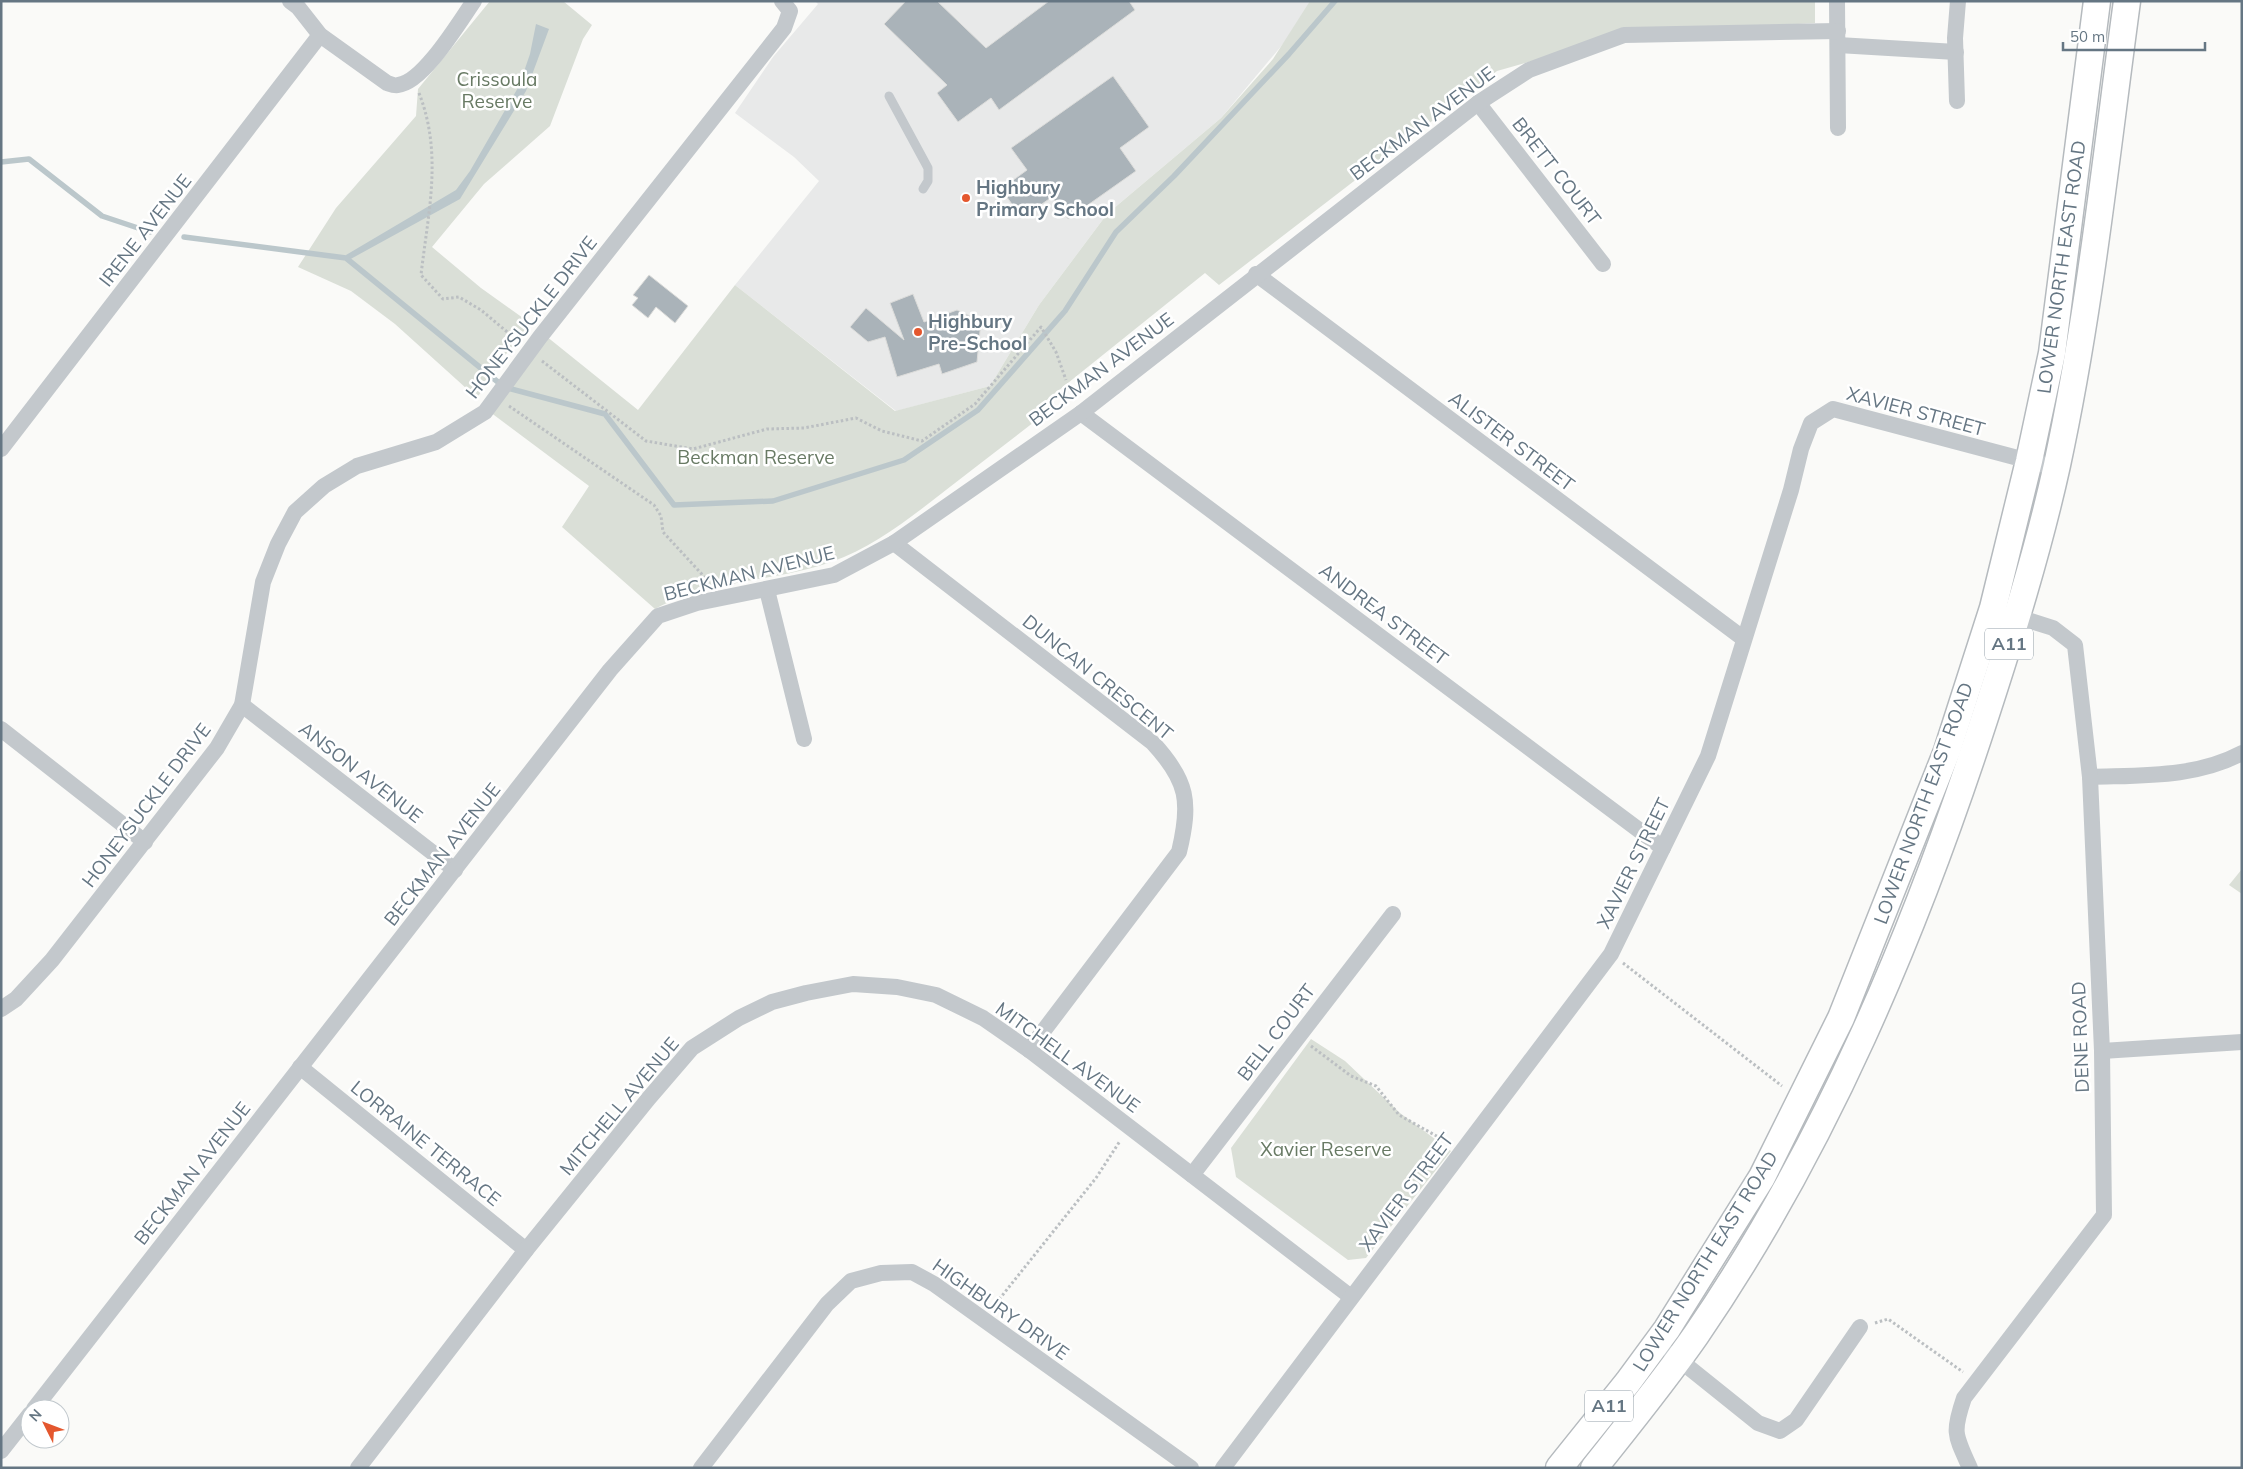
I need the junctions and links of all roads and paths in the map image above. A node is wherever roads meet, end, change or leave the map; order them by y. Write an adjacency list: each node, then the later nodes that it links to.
1 (290, 1): 8 (street)
2 (474, 1): 11 (street)
3 (1837, 1): 9 (street)
4 (1958, 1): 10 (street)
5 (2097, 1): 24 (main road, LOWER NORTH EAST ROAD / A11)
6 (2127, 1): 25 (main road, LOWER NORTH EAST ROAD / A11)
7 (786, 6): 19 (street, HONEYSUCKLE DRIVE)
8 (320, 35): 11 (street); 23 (street, IRENE AVENUE)
9 (1838, 38): 10 (street, BECKMAN AVENUE); 14 (street, BECKMAN AVENUE); 15 (street)
10 (1956, 52): 13 (street)
11 (416, 76): 19 (path)
12 (889, 96): 16 (lane)
13 (1957, 101)
14 (1478, 103): 17 (street, BRETT COURT); 18 (street, BECKMAN AVENUE)
15 (1838, 128)
16 (923, 188)
17 (1604, 264)
18 (1256, 274): 22 (street, BECKMAN AVENUE); 31 (street, ALISTER STREET)
19 (530, 350): 20 (path); 21 (street, HONEYSUCKLE DRIVE)
20 (1066, 380)
21 (496, 397): 28 (path); 32 (street, HONEYSUCKLE DRIVE)
22 (1081, 412): 26 (street, BECKMAN AVENUE); 38 (street, ANDREA STREET)
23 (1, 449)
24 (2029, 461): 25 (street, XAVIER STREET); 29 (main road, LOWER NORTH EAST ROAD / A11); 31 (street, XAVIER STREET)
25 (2056, 468): 30 (main road, LOWER NORTH EAST ROAD / A11)
26 (894, 543): 27 (street, BECKMAN AVENUE); 45 (street, DUNCAN CRESCENT)
27 (767, 590): 28 (street, BECKMAN AVENUE); 34 (street)
28 (725, 598): 39 (street, BECKMAN AVENUE)
29 (1992, 608): 30 (street, DENE ROAD); 56 (main road, LOWER NORTH EAST ROAD / A11)
30 (2018, 617): 36 (street, DENE ROAD); 57 (main road, LOWER NORTH EAST ROAD / A11)
31 (1744, 640): 38 (street, XAVIER STREET)
32 (242, 705): 37 (street, HONEYSUCKLE DRIVE); 39 (street, ANSON AVENUE)
33 (1, 729): 37 (street)
34 (804, 739)
35 (2242, 753): 36 (street)
36 (2090, 777): 46 (street, DENE ROAD)
37 (145, 842): 42 (street, HONEYSUCKLE DRIVE)
38 (1663, 848): 41 (street, XAVIER STREET)
39 (455, 870): 47 (street, BECKMAN AVENUE)
40 (1393, 914): 43 (street, BELL COURT)
41 (1611, 954): 48 (path); 50 (street, XAVIER STREET)
42 (1, 1009)
43 (1298, 1036): 50 (path); 51 (street, BELL COURT)
44 (2242, 1042): 46 (street)
45 (1029, 1050): 49 (street, MITCHELL AVENUE); 52 (street, MITCHELL AVENUE)
46 (2102, 1051): 58 (street, DENE ROAD)
47 (300, 1067): 52 (street, LORRAINE TERRACE); 59 (street, BECKMAN AVENUE)
48 (1789, 1091)
49 (1129, 1127): 51 (street, MITCHELL AVENUE); 54 (path)
50 (1461, 1152): 53 (street, XAVIER STREET)
51 (1192, 1175): 53 (street, MITCHELL AVENUE)
52 (526, 1250): 62 (street, MITCHELL AVENUE)
53 (1351, 1297): 65 (street, XAVIER STREET)
54 (983, 1319): 63 (street, HIGHBURY DRIVE); 64 (street, HIGHBURY DRIVE)
55 (1860, 1327): 57 (street); 58 (path)
56 (1656, 1344): 57 (street); 66 (main road, LOWER NORTH EAST ROAD / A11)
57 (1679, 1359): 67 (main road, LOWER NORTH EAST ROAD / A11)
58 (1977, 1382): 68 (street, DENE ROAD)
59 (42, 1399)
60 (20, 1427): 61 (street)
61 (1, 1451)
62 (358, 1468)
63 (701, 1468)
64 (1191, 1468)
65 (1224, 1468)
66 (1559, 1468)
67 (1594, 1468)
68 (1970, 1468)

